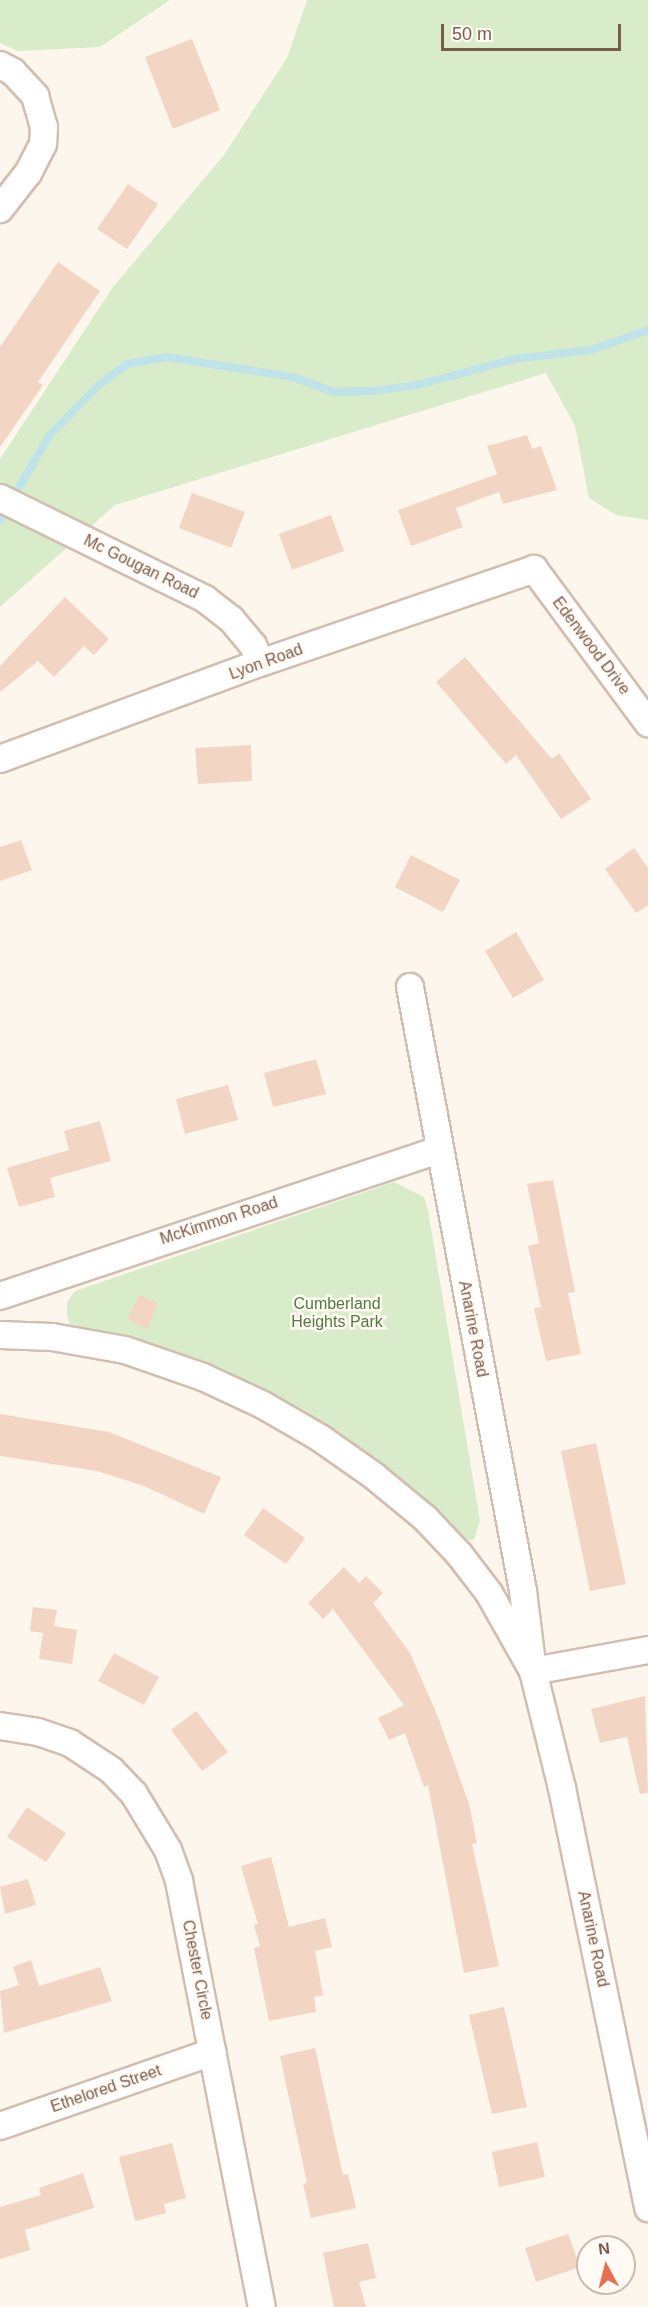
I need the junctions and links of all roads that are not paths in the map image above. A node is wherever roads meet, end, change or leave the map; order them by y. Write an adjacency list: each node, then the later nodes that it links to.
1 (0, 65): 2 (street)
2 (0, 208)
3 (0, 498): 5 (street, Mc Gougan Road)
4 (534, 569): 5 (street, Lyon Road); 6 (street, Edenwood Drive)
5 (260, 663): 7 (street, Lyon Road)
6 (648, 723)
7 (0, 759)
8 (410, 987): 9 (street, Anarine Road)
9 (440, 1150): 10 (street, McKimmon Road); 13 (street, Anarine Road)
10 (0, 1296)
11 (0, 1335): 13 (street, Anarine Road)
12 (648, 1650): 13 (street)
13 (533, 1671): 17 (street, Anarine Road)
14 (0, 1726): 15 (street, Chester Circle)
15 (213, 2052): 16 (street, Ethelored Street); 18 (street, Chester Circle)
16 (0, 2126)
17 (648, 2208)
18 (262, 2307)

